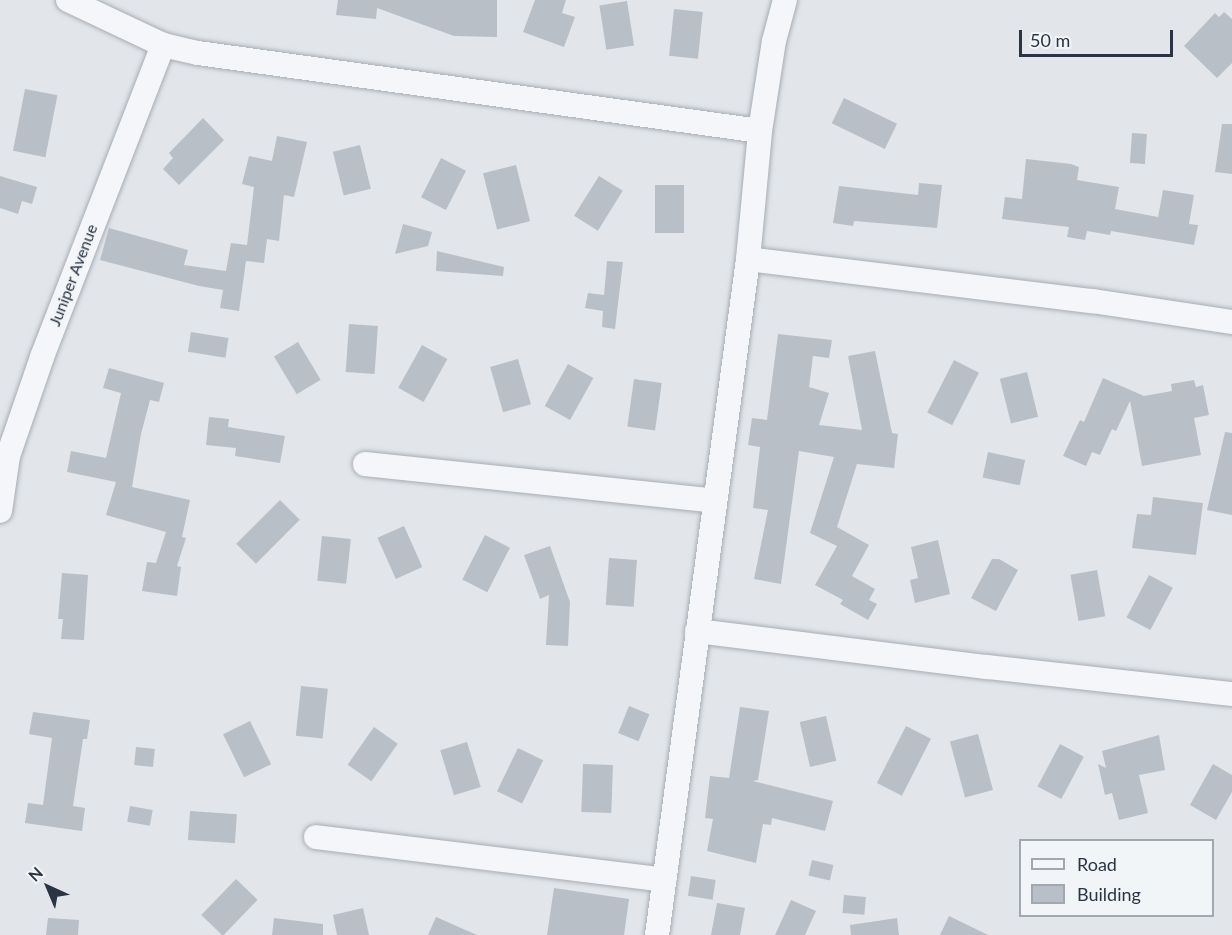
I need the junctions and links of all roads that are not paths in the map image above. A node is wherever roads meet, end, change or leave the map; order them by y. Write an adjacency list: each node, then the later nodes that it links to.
1 (68, 0): 3 (street)
2 (785, 0): 4 (street)
3 (163, 45): 4 (street); 7 (street, Juniper Avenue)
4 (760, 131): 5 (street)
5 (748, 259): 6 (street); 9 (street)
6 (1232, 322)
7 (4, 463): 10 (street, Juniper Avenue)
8 (365, 464): 9 (street)
9 (714, 501): 11 (street)
10 (0, 511)
11 (697, 632): 12 (street); 14 (street)
12 (1232, 694)
13 (316, 837): 14 (street)
14 (664, 880): 15 (street)
15 (657, 935)

